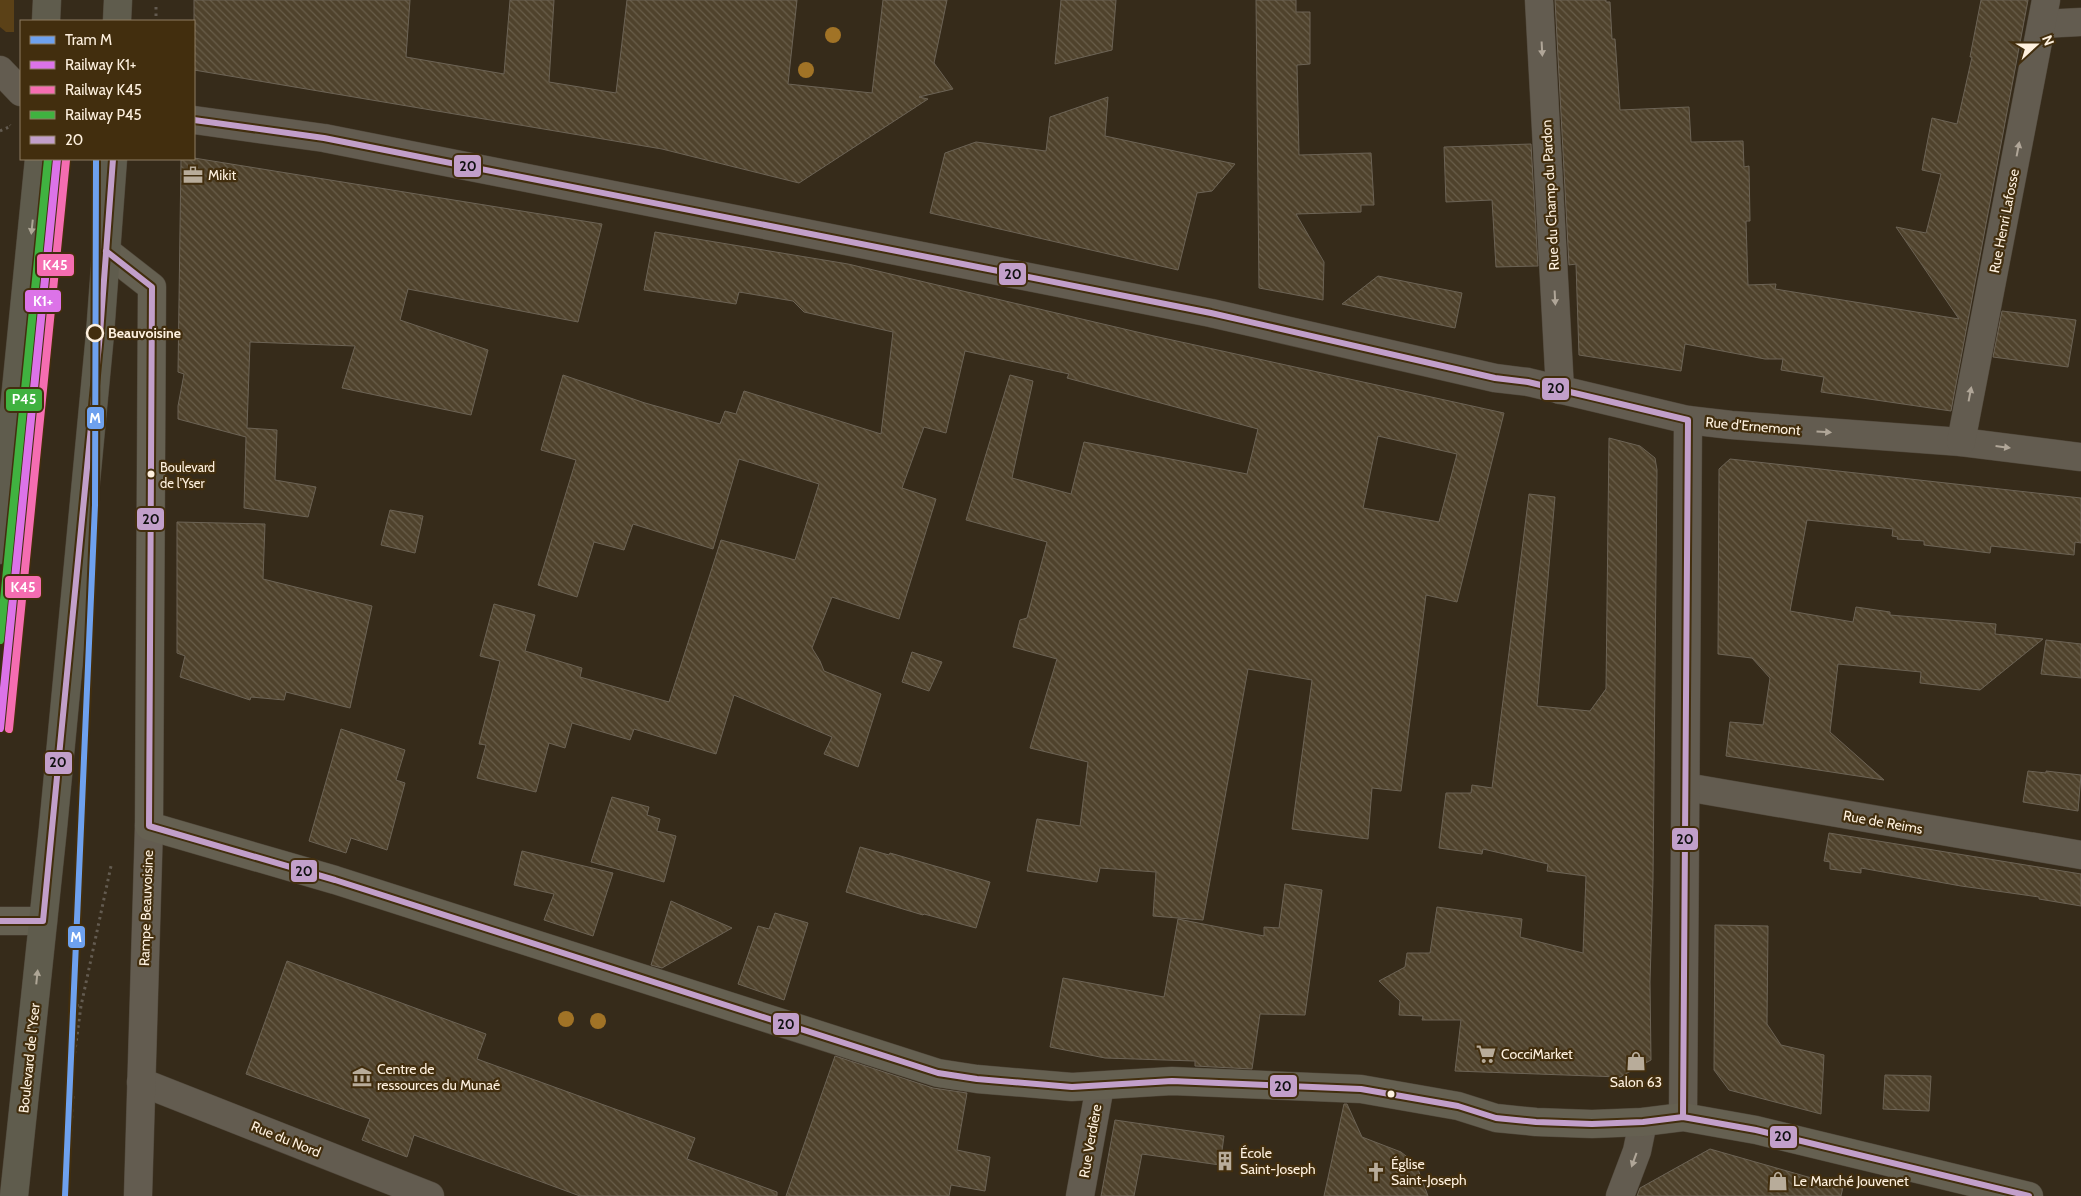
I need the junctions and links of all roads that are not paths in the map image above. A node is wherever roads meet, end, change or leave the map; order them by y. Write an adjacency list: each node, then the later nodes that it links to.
1 (47, 0): 5 (main road)
2 (118, 0): 6 (main road)
3 (1539, 0): 14 (street, Rue du Champ du Pardon, one-way to 14)
4 (2044, 12): 7 (street); 16 (street, Rue Henri Lafosse, one-way to 4)
5 (46, 20)
6 (117, 20)
7 (2081, 22)
8 (0, 70): 9 (street)
9 (20, 91)
10 (195, 120): 14 (street, Rue d'Ernemont)
11 (39, 160): 18 (main road, one-way to 18)
12 (113, 160): 13 (main road, Boulevard de l'Yser)
13 (106, 251): 20 (street, Rampe Beauvoisine); 23 (main road, Boulevard de l'Yser)
14 (1560, 390): 15 (street, Rue d'Ernemont)
15 (1688, 420): 16 (street, Rue d'Ernemont, one-way to 16); 19 (street)
16 (1961, 442): 17 (street, Rue d'Ernemont, one-way to 17)
17 (2081, 457)
18 (0, 550)
19 (1686, 787): 21 (street, Rue de Reims); 26 (street)
20 (149, 826): 24 (street, Rampe Beauvoisine); 25 (street)
21 (2081, 855)
22 (0, 921): 23 (street)
23 (43, 921): 28 (main road, Boulevard de l'Yser, one-way to 23)
24 (141, 1082): 29 (street, Rampe Beauvoisine); 30 (street, Rue du Nord)
25 (1100, 1086): 27 (street); 31 (street, Rue Verdière)
26 (1683, 1117): 27 (street); 33 (street)
27 (1643, 1122): 32 (street, one-way to 32)
28 (14, 1196)
29 (138, 1196)
30 (430, 1196)
31 (1080, 1196)
32 (1620, 1196)
33 (2029, 1196)

